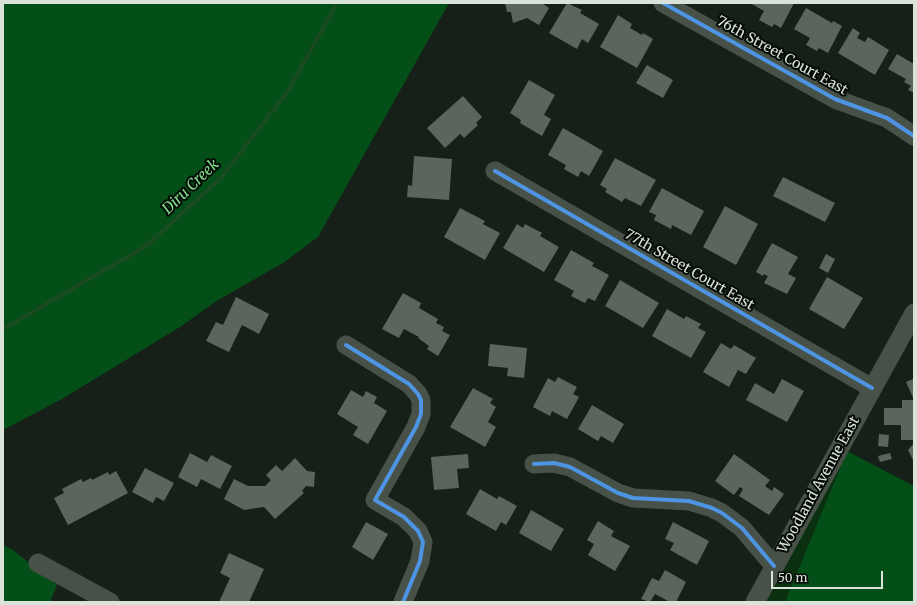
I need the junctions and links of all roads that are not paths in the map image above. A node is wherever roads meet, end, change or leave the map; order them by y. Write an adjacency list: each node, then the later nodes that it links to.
1 (662, 3): 2 (street, 76th Street Court East)
2 (914, 136)
3 (495, 171): 6 (street, 77th Street Court East)
4 (914, 313): 6 (street, Woodland Avenue East)
5 (346, 345): 11 (street)
6 (872, 388): 9 (street, Woodland Avenue East)
7 (534, 464): 9 (street)
8 (38, 563): 10 (street)
9 (774, 566): 12 (street, Woodland Avenue East)
10 (110, 602)
11 (403, 602)
12 (755, 602)

